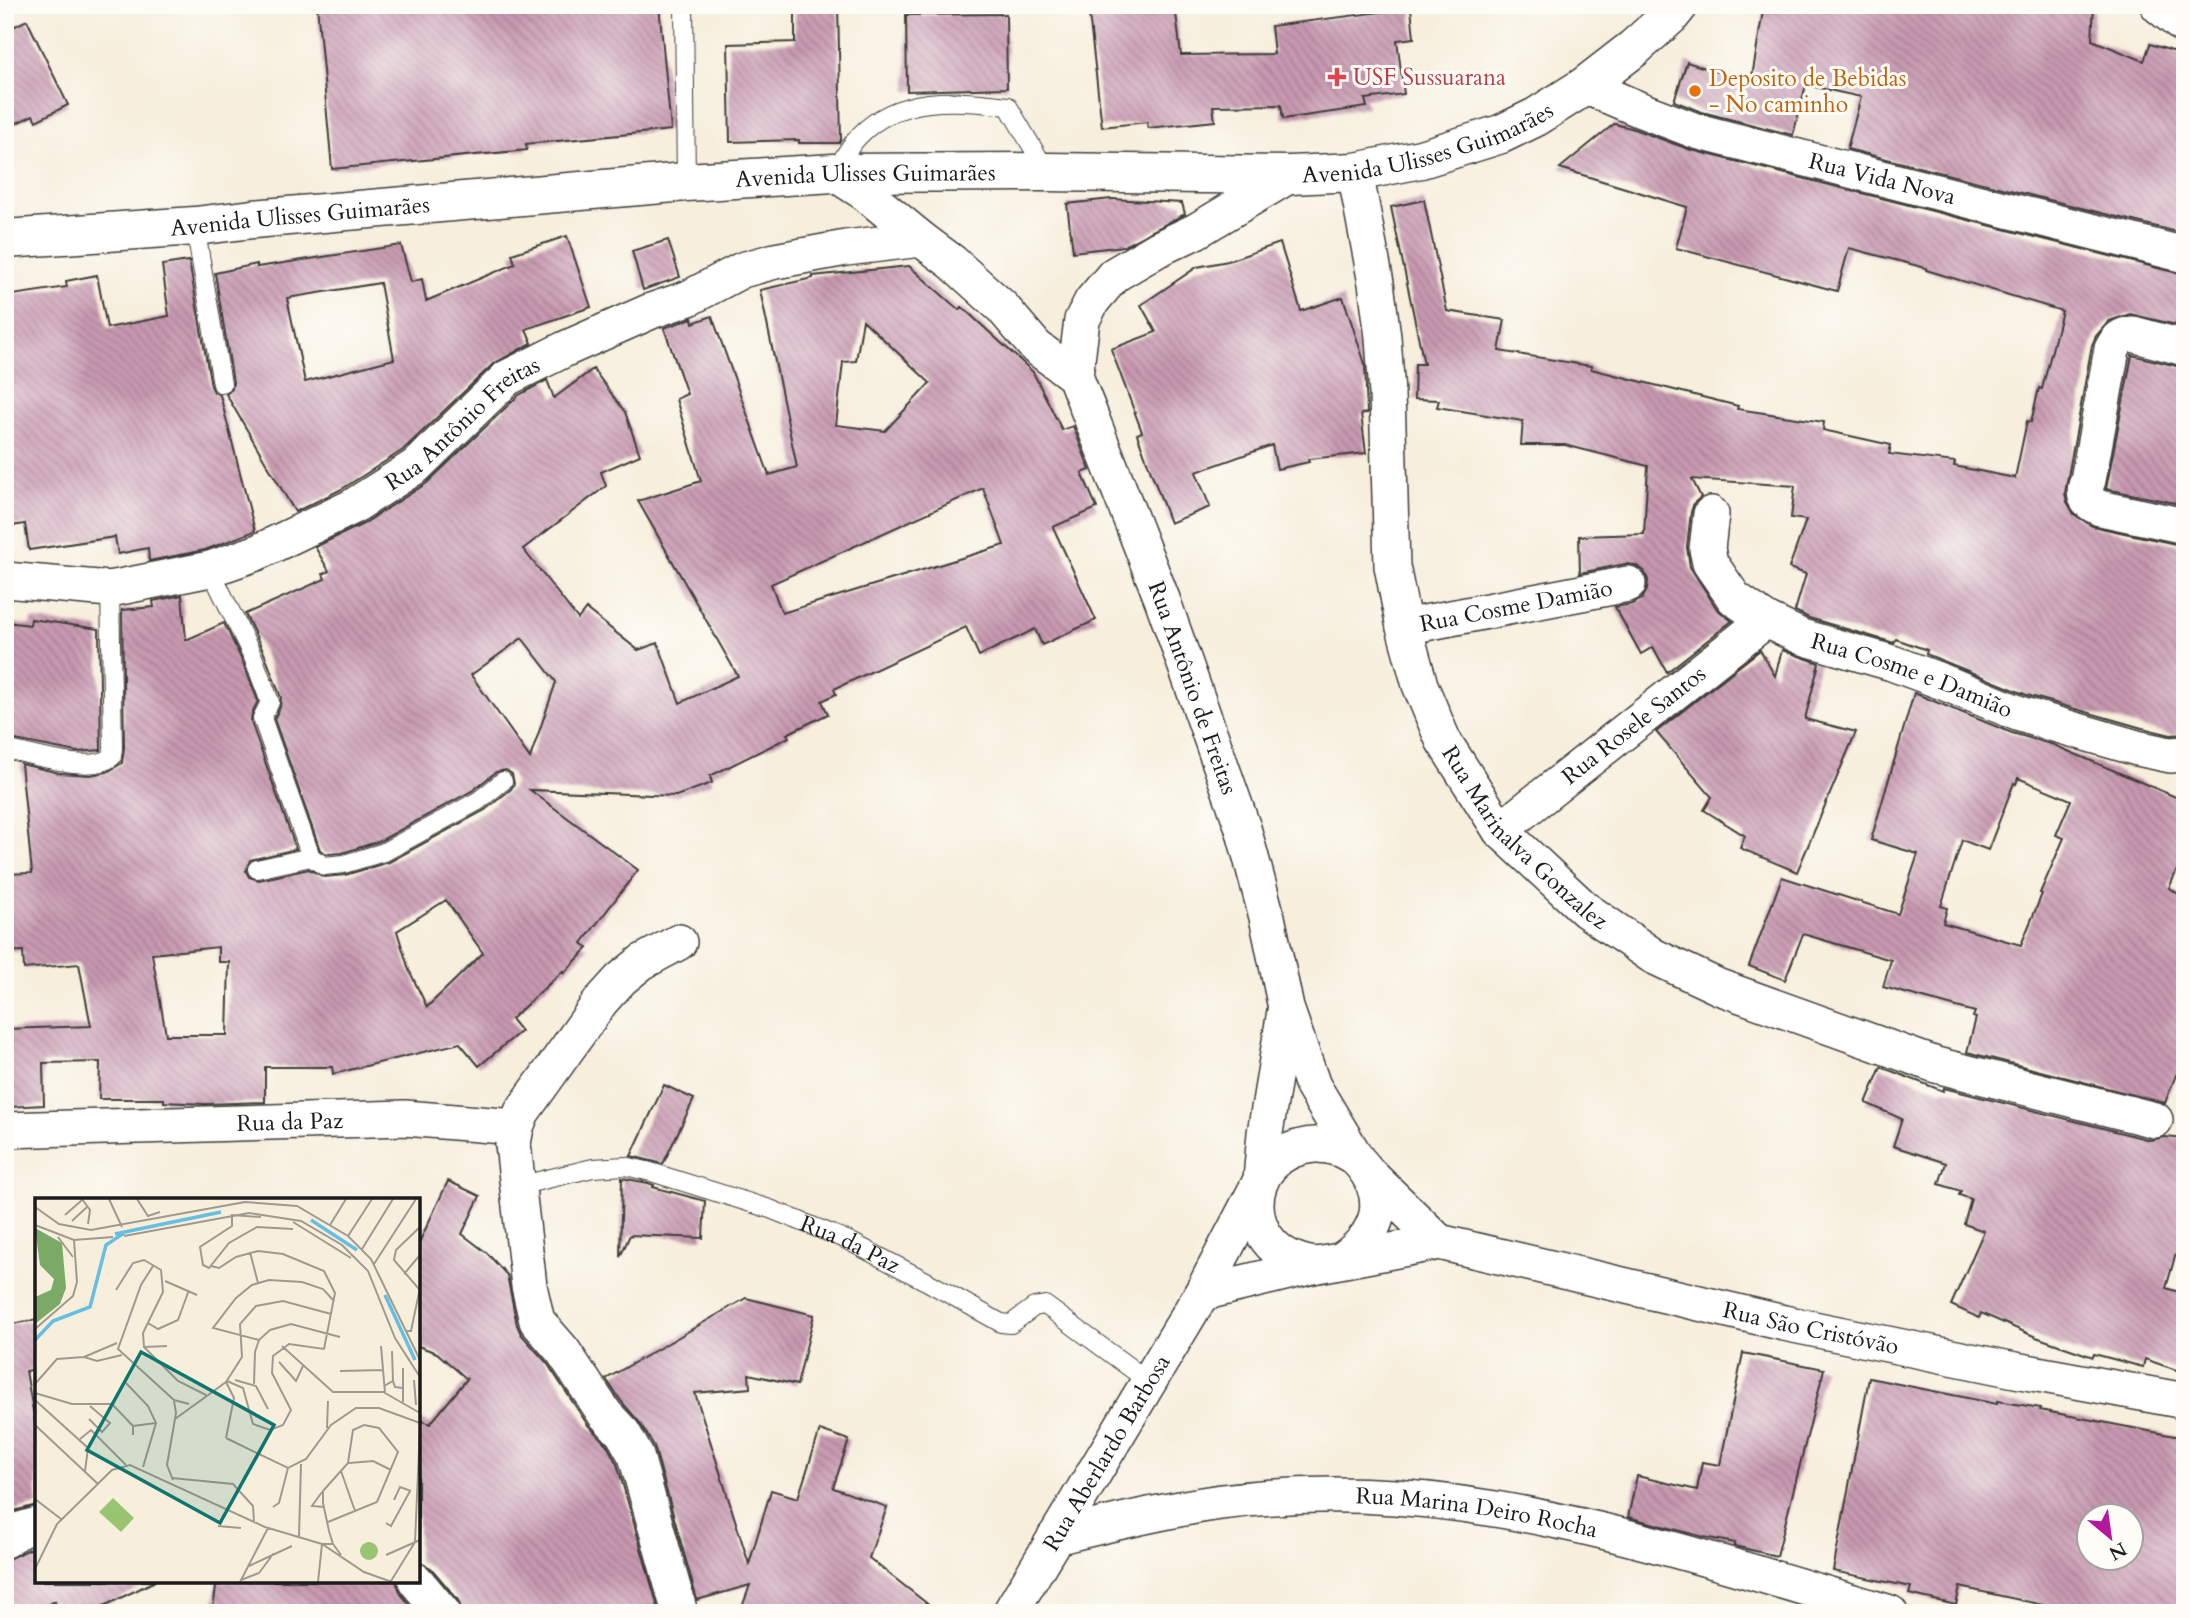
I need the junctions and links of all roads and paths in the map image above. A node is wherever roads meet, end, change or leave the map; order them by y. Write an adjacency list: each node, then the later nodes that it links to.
1 (684, 5): 10 (lane)
2 (1679, 5): 5 (main road, Avenida Ulisses Guimarães)
3 (2160, 5): 4 (main road)
4 (2185, 25)
5 (1585, 86): 7 (main road, Avenida Ulisses Guimarães); 14 (street, Rua Vida Nova)
6 (1047, 172): 8 (main road, Avenida Ulisses Guimarães); 8 (lane); 9 (main road, Avenida Ulisses Guimarães)
7 (1355, 172): 9 (main road, Avenida Ulisses Guimarães); 25 (street, Rua Marinalva Gonzalez)
8 (834, 173): 10 (main road, Avenida Ulisses Guimarães); 13 (street)
9 (1290, 175): 16 (street, Rua Antônio de Freitas)
10 (686, 182): 11 (main road, Avenida Ulisses Guimarães)
11 (195, 226): 12 (main road, Avenida Ulisses Guimarães); 17 (lane)
12 (5, 239)
13 (921, 240): 16 (street); 20 (street, Rua Antônio Freitas)
14 (2185, 256)
15 (2185, 348): 19 (street)
16 (1075, 376): 33 (street, Rua Antônio de Freitas)
17 (222, 384)
18 (1710, 514): 24 (street, Rua Cosme e Damião)
19 (2185, 526)
20 (210, 569): 23 (street, Rua Antônio Freitas); 30 (lane)
21 (5, 580): 23 (street, Rua Antônio Freitas)
22 (1629, 583): 25 (street, Rua Cosme Damião)
23 (110, 589): 26 (lane)
24 (1766, 620): 27 (street, Rua Cosme e Damião); 29 (street, Rua Rosele Santos)
25 (1404, 627): 29 (street, Rua Marinalva Gonzalez)
26 (5, 749)
27 (2185, 754)
28 (503, 781): 30 (lane)
29 (1500, 831): 34 (street, Rua Marinalva Gonzalez)
30 (311, 857): 31 (lane)
31 (257, 869)
32 (679, 942): 35 (street)
33 (1286, 1008): 37 (street, Rua Antônio de Freitas); 38 (street, Rua Antônio de Freitas)
34 (2155, 1120)
35 (516, 1127): 36 (street, Rua da Paz); 39 (street)
36 (5, 1130)
37 (1362, 1166): 38 (street); 40 (street); 41 (street)
38 (1261, 1180): 41 (street); 42 (street, Rua Aberlardo Barbosa)
39 (518, 1186): 43 (lane, Rua da Paz); 50 (street)
40 (1439, 1242): 41 (street, Rua São Cristóvão); 44 (street, Rua São Cristóvão)
41 (1330, 1262): 42 (street)
42 (1202, 1293): 43 (street, Rua Aberlardo Barbosa)
43 (1148, 1381): 46 (street, Rua Aberlardo Barbosa)
44 (2185, 1401)
45 (35, 1526): 47 (street)
46 (1055, 1537): 51 (street, Rua Aberlardo Barbosa); 52 (street, Rua Marina Deiro Rocha)
47 (5, 1540)
48 (418, 1583): 49 (street)
49 (443, 1613)
50 (680, 1613)
51 (1010, 1613)
52 (1890, 1613)

